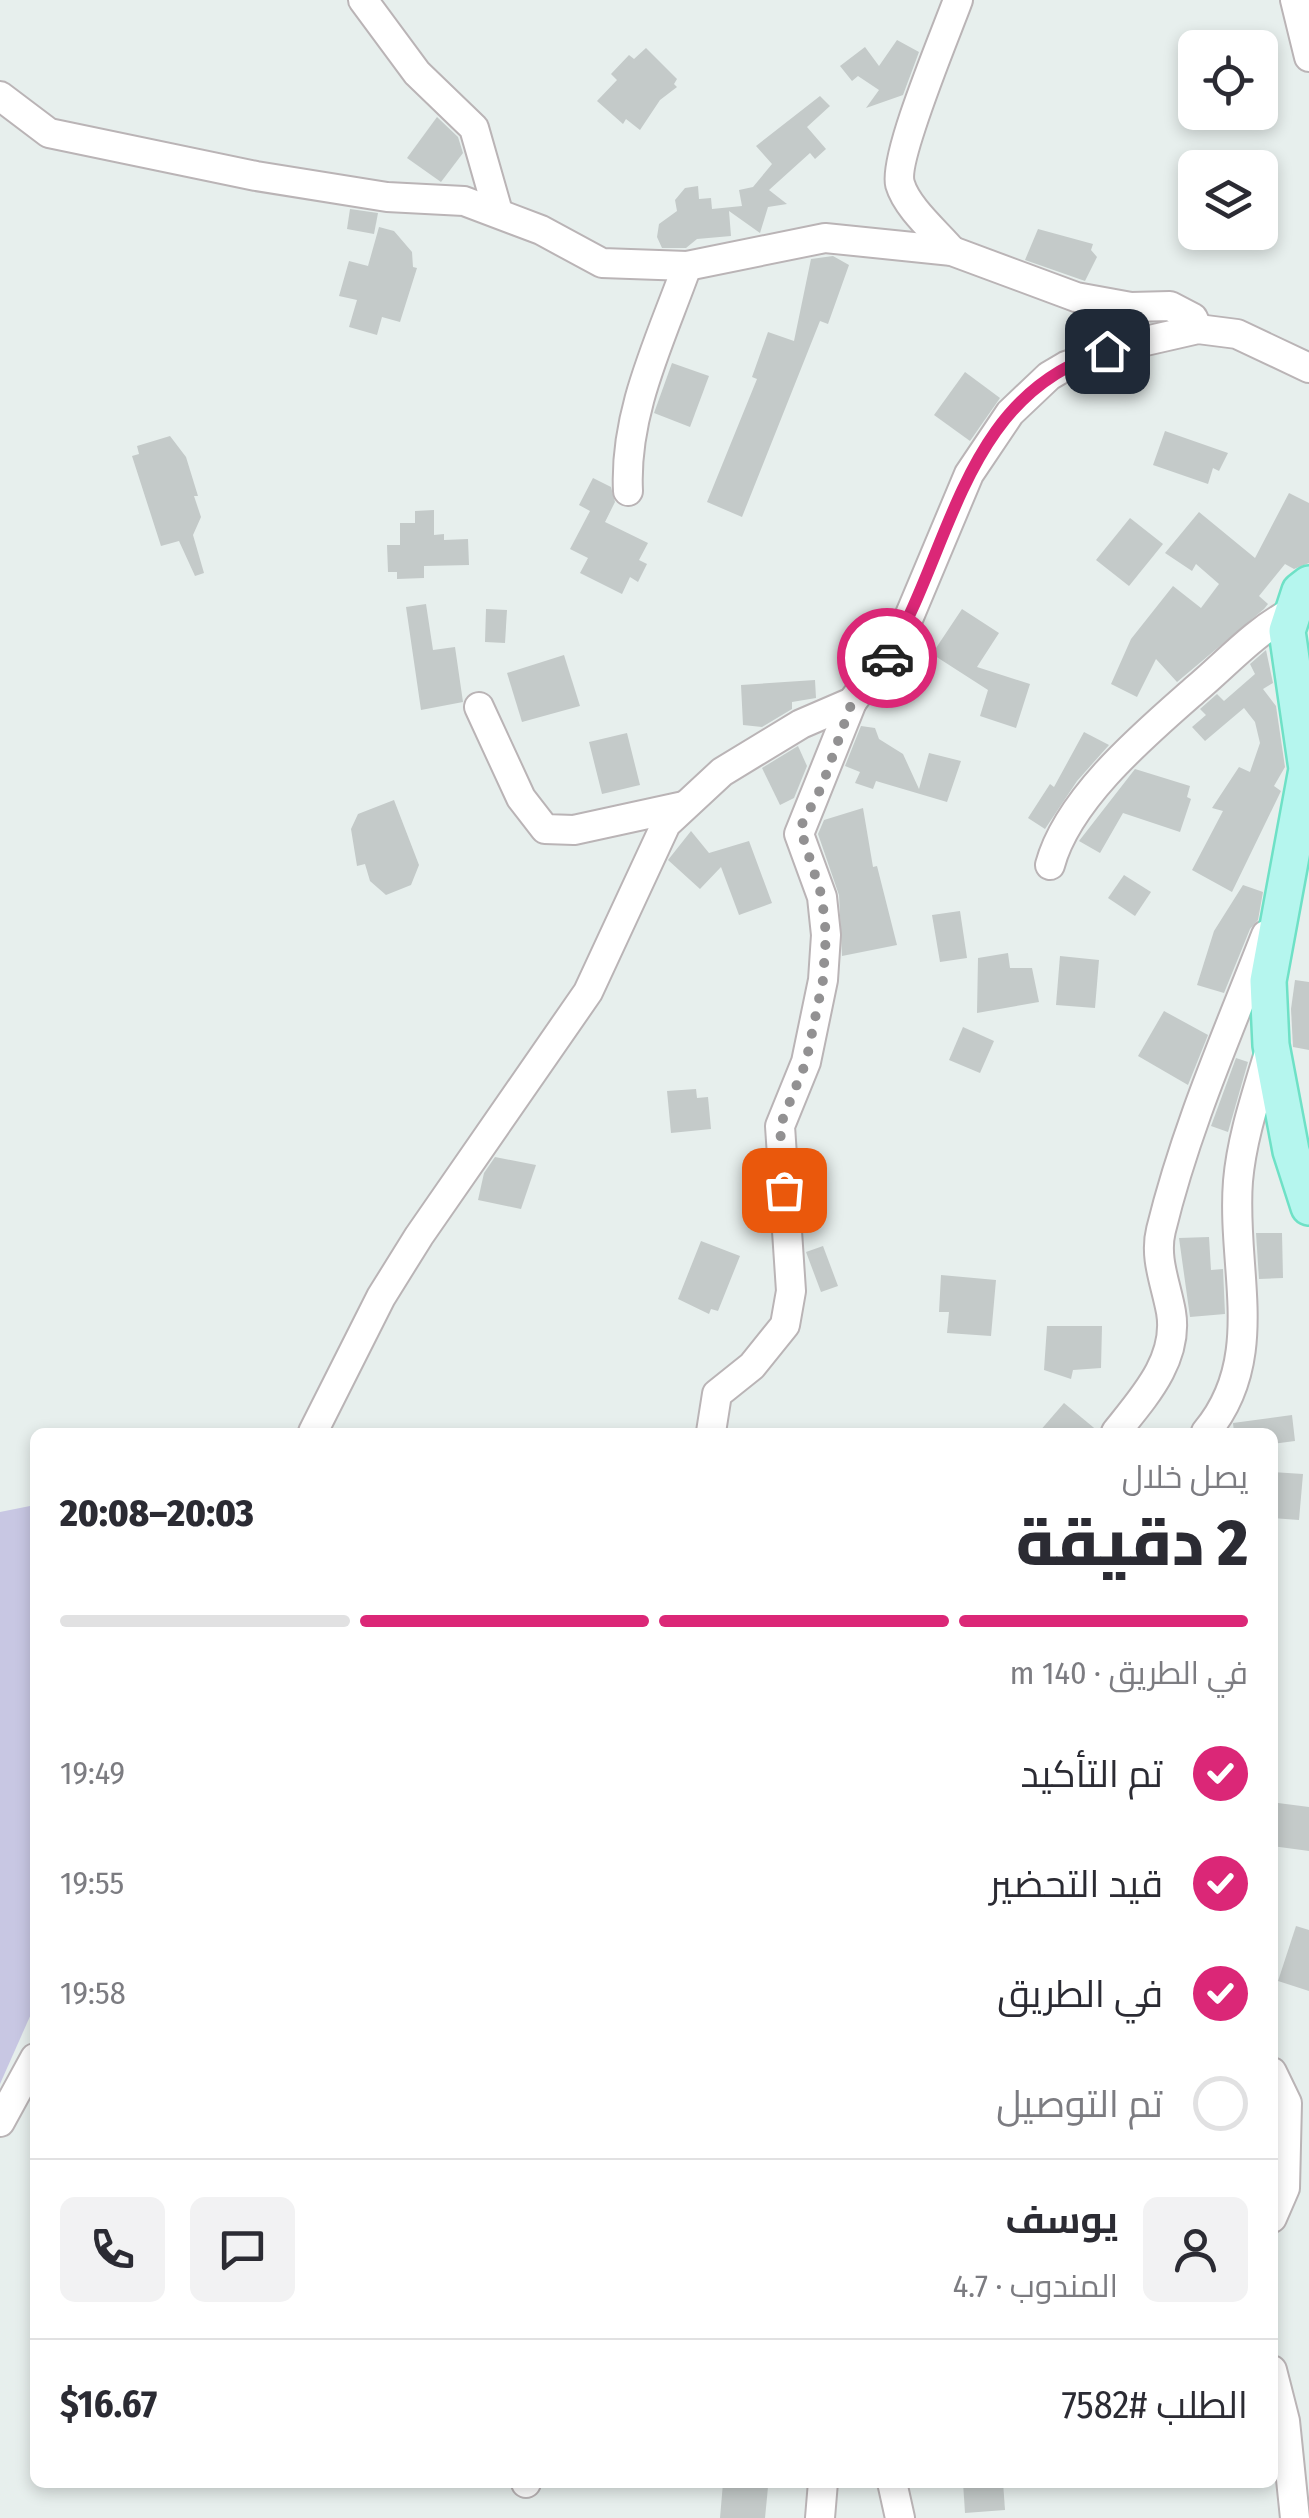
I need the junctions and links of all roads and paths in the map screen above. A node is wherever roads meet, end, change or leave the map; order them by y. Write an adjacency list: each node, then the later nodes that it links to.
1 (363, 0): 6 (street)
2 (958, 0): 7 (street)
3 (1295, 0): 4 (street)
4 (1309, 57)
5 (0, 96): 6 (street)
6 (498, 212): 8 (street)
7 (952, 252): 8 (street); 9 (street)
8 (688, 266): 11 (street)
9 (1198, 329): 10 (street); 13 (street)
10 (1309, 368)
11 (628, 491)
12 (1300, 598): 16 (street); 17 (main road)
13 (852, 702): 15 (street); 21 (street)
14 (478, 707): 15 (street)
15 (684, 806): 20 (street)
16 (1050, 865)
17 (1281, 896): 18 (main road); 22 (street)
18 (1271, 1045): 19 (main road); 23 (street)
19 (1309, 1207)
20 (315, 1428)
21 (712, 1428)
22 (1119, 1428)
23 (1209, 1428)
24 (30, 2067): 26 (street)
25 (1278, 2084): 27 (street)
26 (0, 2122)
27 (1278, 2204)
28 (1278, 2394): 33 (street)
29 (822, 2488): 31 (street)
30 (893, 2488): 32 (street)
31 (820, 2518)
32 (900, 2518)
33 (1295, 2518)

